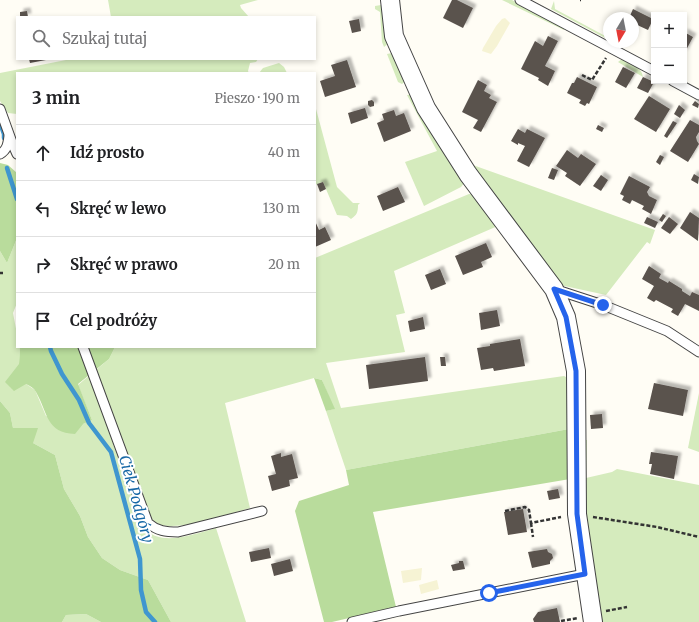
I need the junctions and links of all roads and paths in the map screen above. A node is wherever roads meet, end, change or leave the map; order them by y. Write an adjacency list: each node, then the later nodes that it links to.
1 (390, 0): 12 (street)
2 (520, 0): 4 (lane)
3 (607, 56): 5 (path)
4 (651, 69)
5 (582, 75)
6 (679, 84): 7 (lane)
7 (699, 95)
8 (0, 109): 9 (lane)
9 (9, 136): 10 (lane); 11 (lane)
10 (16, 152)
11 (0, 154)
12 (554, 289): 14 (lane); 17 (street)
13 (83, 348): 15 (lane)
14 (699, 352)
15 (262, 511)
16 (505, 511): 18 (path)
17 (571, 515): 18 (path); 20 (path); 21 (street)
18 (531, 523): 19 (path)
19 (533, 537)
20 (699, 537)
21 (585, 574): 22 (street); 24 (lane)
22 (587, 620): 23 (path)
23 (561, 621)
24 (352, 622)

